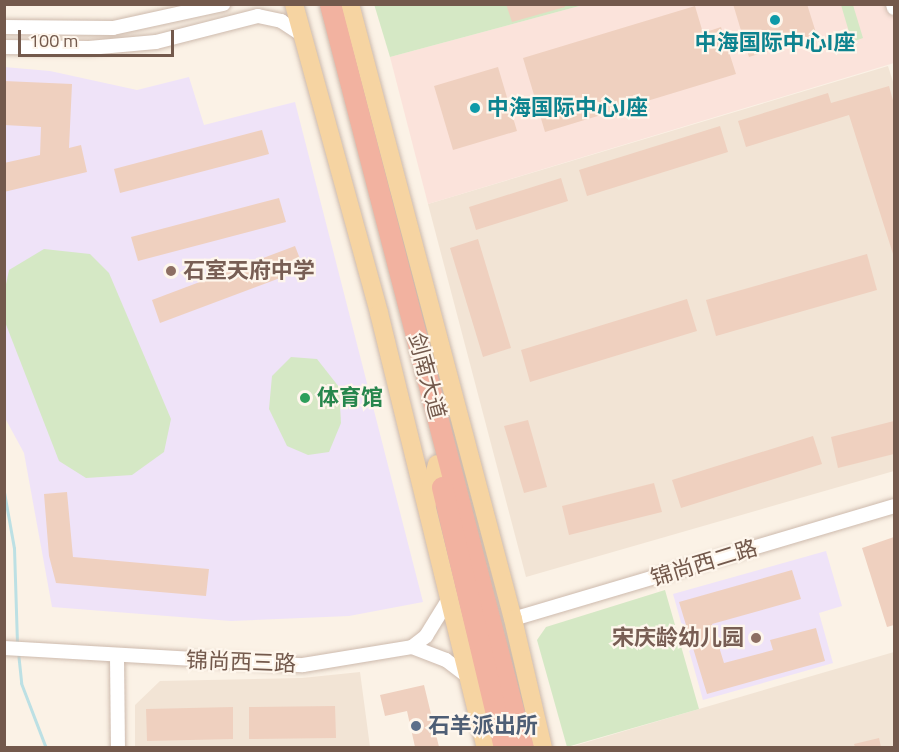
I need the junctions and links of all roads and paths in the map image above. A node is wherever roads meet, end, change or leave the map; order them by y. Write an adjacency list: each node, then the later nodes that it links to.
1 (223, 4): 6 (street)
2 (294, 4): 7 (main road)
3 (316, 4): 9 (highway, 剑南大道)
4 (330, 4): 17 (highway, 剑南大道)
5 (350, 4): 13 (main road)
6 (4, 27)
7 (301, 34): 8 (street); 10 (main road)
8 (4, 47)
9 (437, 464): 10 (main road); 22 (highway, 剑南大道)
10 (426, 505): 12 (main road)
11 (894, 506): 13 (street, 锦尚西二路)
12 (450, 597): 14 (street); 18 (main road)
13 (513, 619): 19 (main road)
14 (412, 647): 16 (street, 锦尚西三路); 18 (street)
15 (13, 648): 16 (street, 锦尚西三路)
16 (117, 656): 20 (street)
17 (503, 663): 19 (main road); 23 (highway, 剑南大道)
18 (470, 678): 21 (main road)
19 (529, 687): 24 (main road)
20 (118, 747)
21 (486, 747)
22 (504, 747)
23 (523, 747)
24 (543, 747)

